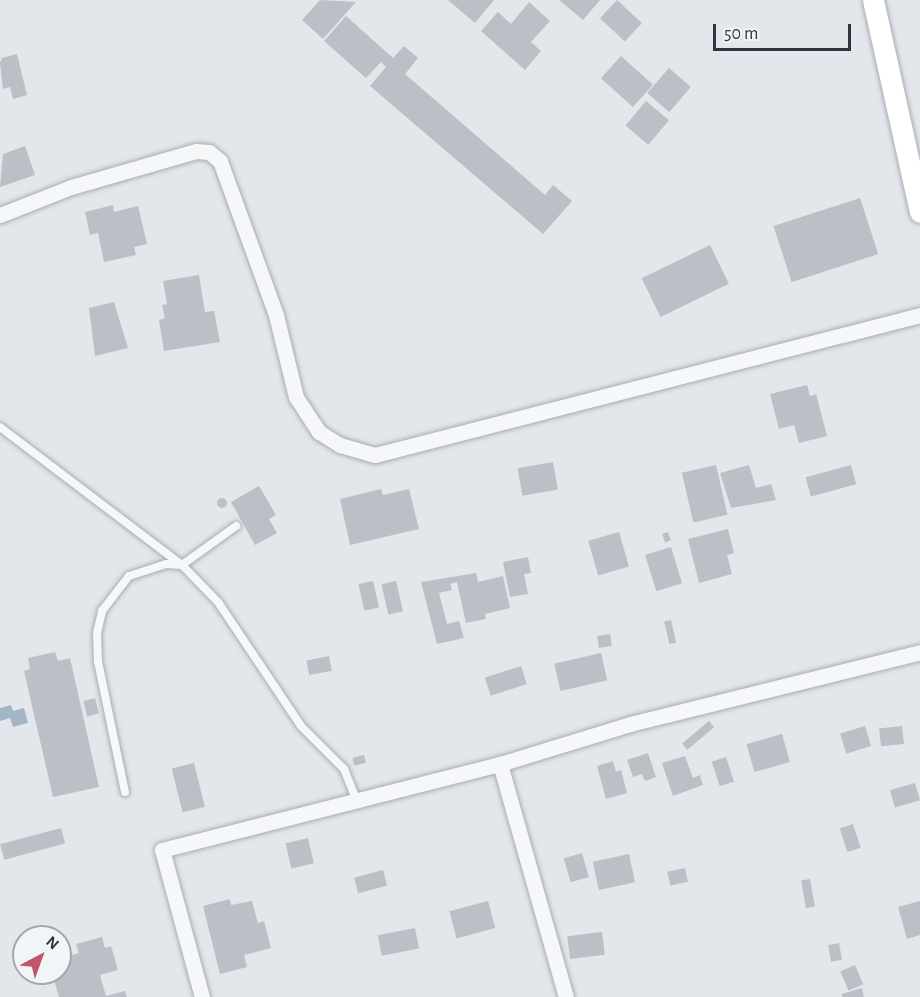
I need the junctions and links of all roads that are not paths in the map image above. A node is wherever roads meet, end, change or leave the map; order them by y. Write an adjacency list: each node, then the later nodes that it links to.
1 (873, 0): 2 (main road)
2 (920, 212)
3 (0, 215): 4 (street)
4 (920, 315)
5 (0, 427): 7 (lane)
6 (236, 526): 7 (lane)
7 (182, 565): 10 (lane); 11 (lane)
8 (920, 652): 9 (street)
9 (500, 764): 11 (street); 13 (street)
10 (125, 792)
11 (356, 798): 12 (street)
12 (202, 997)
13 (566, 997)

